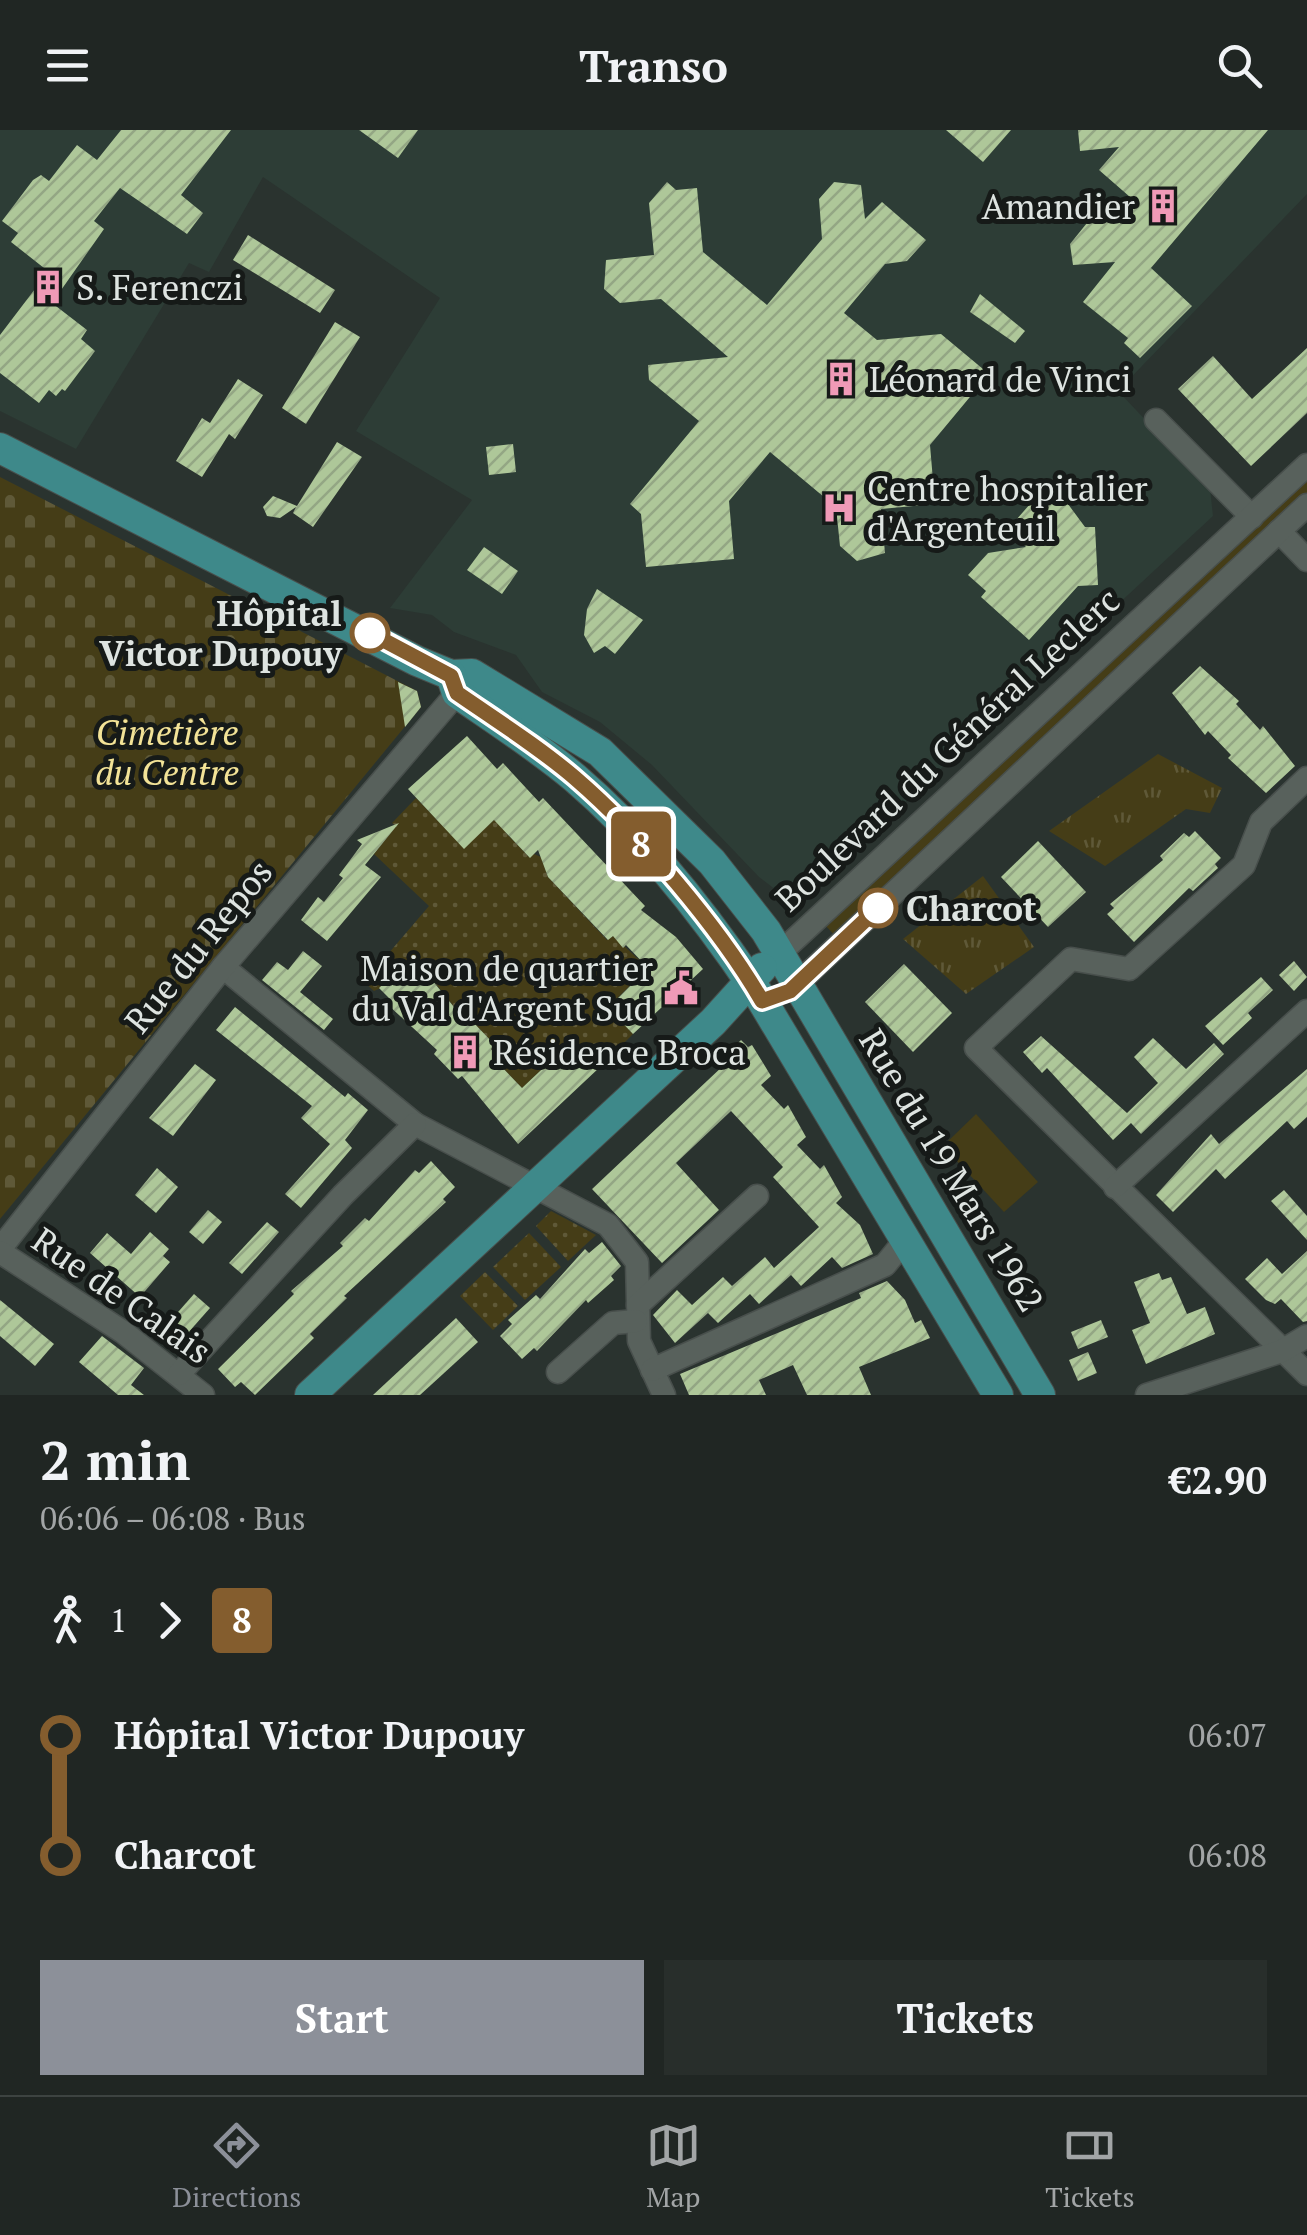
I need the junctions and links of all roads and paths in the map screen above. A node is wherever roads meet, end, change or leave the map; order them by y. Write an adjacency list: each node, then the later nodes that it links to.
1 (1156, 420): 5 (street)
2 (0, 448): 8 (main road)
3 (1307, 465): 5 (street, Boulevard du Général Leclerc)
4 (1307, 506): 6 (street, Boulevard du Général Leclerc)
5 (1252, 517): 12 (street, Boulevard du Général Leclerc)
6 (1279, 531): 7 (street); 14 (street, Boulevard du Général Leclerc)
7 (1307, 560)
8 (454, 684): 9 (main road, Rue du 19 Mars 1962); 10 (main road); 13 (street, Rue du Repos)
9 (600, 752): 10 (main road); 12 (main road, Rue du 19 Mars 1962)
10 (573, 776): 15 (main road)
11 (1307, 778): 19 (street)
12 (780, 953): 14 (main road, Rue du 19 Mars 1962); 15 (main road, Boulevard du Général Leclerc)
13 (223, 967): 17 (street); 22 (street, Rue du Repos)
14 (798, 983): 15 (main road, Boulevard du Général Leclerc); 34 (main road, Rue du 19 Mars 1962)
15 (756, 991): 18 (main road, Boulevard du Général Leclerc); 21 (main road)
16 (1307, 1011): 19 (street)
17 (415, 1124): 18 (street); 28 (street)
18 (536, 1184): 23 (street); 31 (main road, Boulevard du Général Leclerc)
19 (1114, 1187): 25 (street)
20 (756, 1196): 23 (street)
21 (906, 1239): 26 (street); 33 (main road)
22 (0, 1250): 28 (street, Rue de Calais)
23 (637, 1313): 26 (street); 27 (street)
24 (1307, 1336): 25 (street)
25 (1282, 1351): 29 (street); 35 (street)
26 (652, 1370): 32 (street)
27 (558, 1372)
28 (179, 1374): 30 (street, Rue de Calais)
29 (1307, 1374)
30 (203, 1395)
31 (310, 1395)
32 (664, 1395)
33 (998, 1395)
34 (1040, 1395)
35 (1148, 1395)

